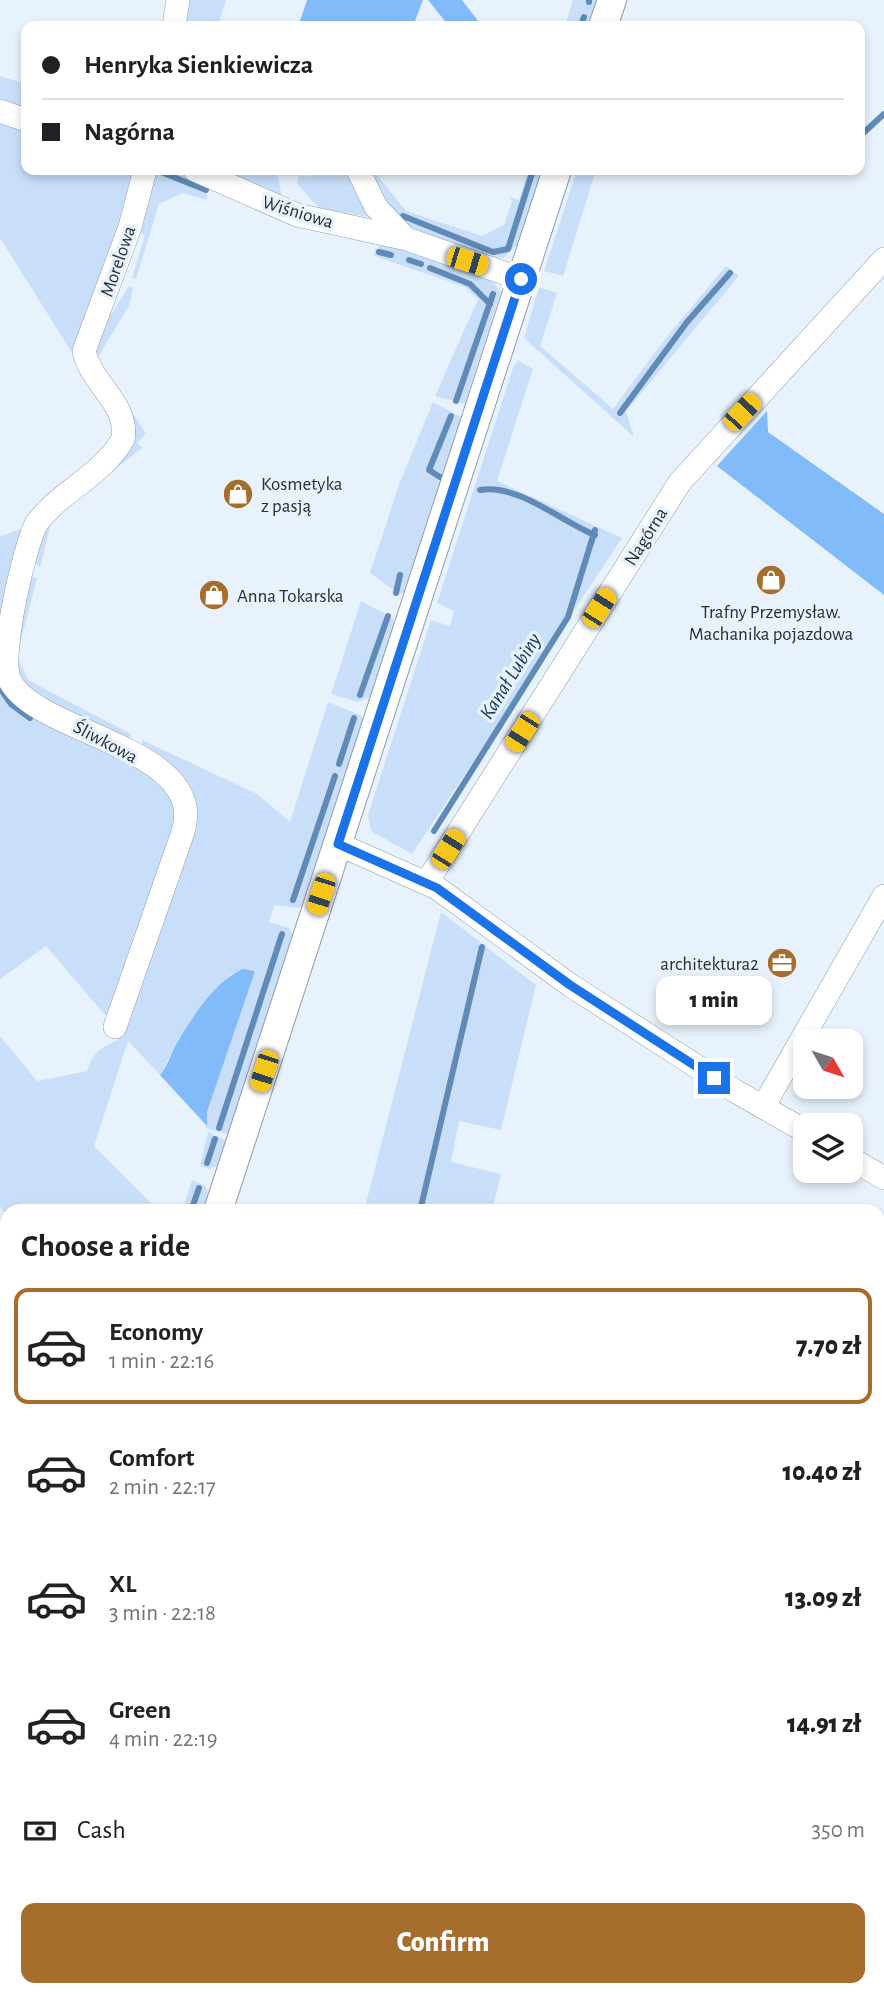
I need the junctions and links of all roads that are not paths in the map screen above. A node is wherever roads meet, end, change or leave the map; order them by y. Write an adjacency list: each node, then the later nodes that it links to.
1 (178, 0): 3 (street)
2 (612, 0): 4 (street)
3 (175, 21)
4 (605, 21)
5 (0, 111): 6 (street)
6 (21, 118)
7 (144, 175): 14 (street, Morelowa)
8 (206, 175): 11 (street, Wiśniowa)
9 (360, 175): 11 (street, Wiśniowa)
10 (555, 175): 13 (street)
11 (407, 239): 13 (street, Wiśniowa)
12 (884, 259): 16 (street, Nagórna)
13 (521, 279): 15 (street)
14 (34, 705): 18 (street, Śliwkowa)
15 (338, 844): 16 (street); 23 (street)
16 (427, 882): 19 (street)
17 (884, 897): 19 (street)
18 (114, 1027)
19 (763, 1107): 20 (street)
20 (793, 1124)
21 (863, 1166): 22 (street)
22 (884, 1178)
23 (220, 1204)

